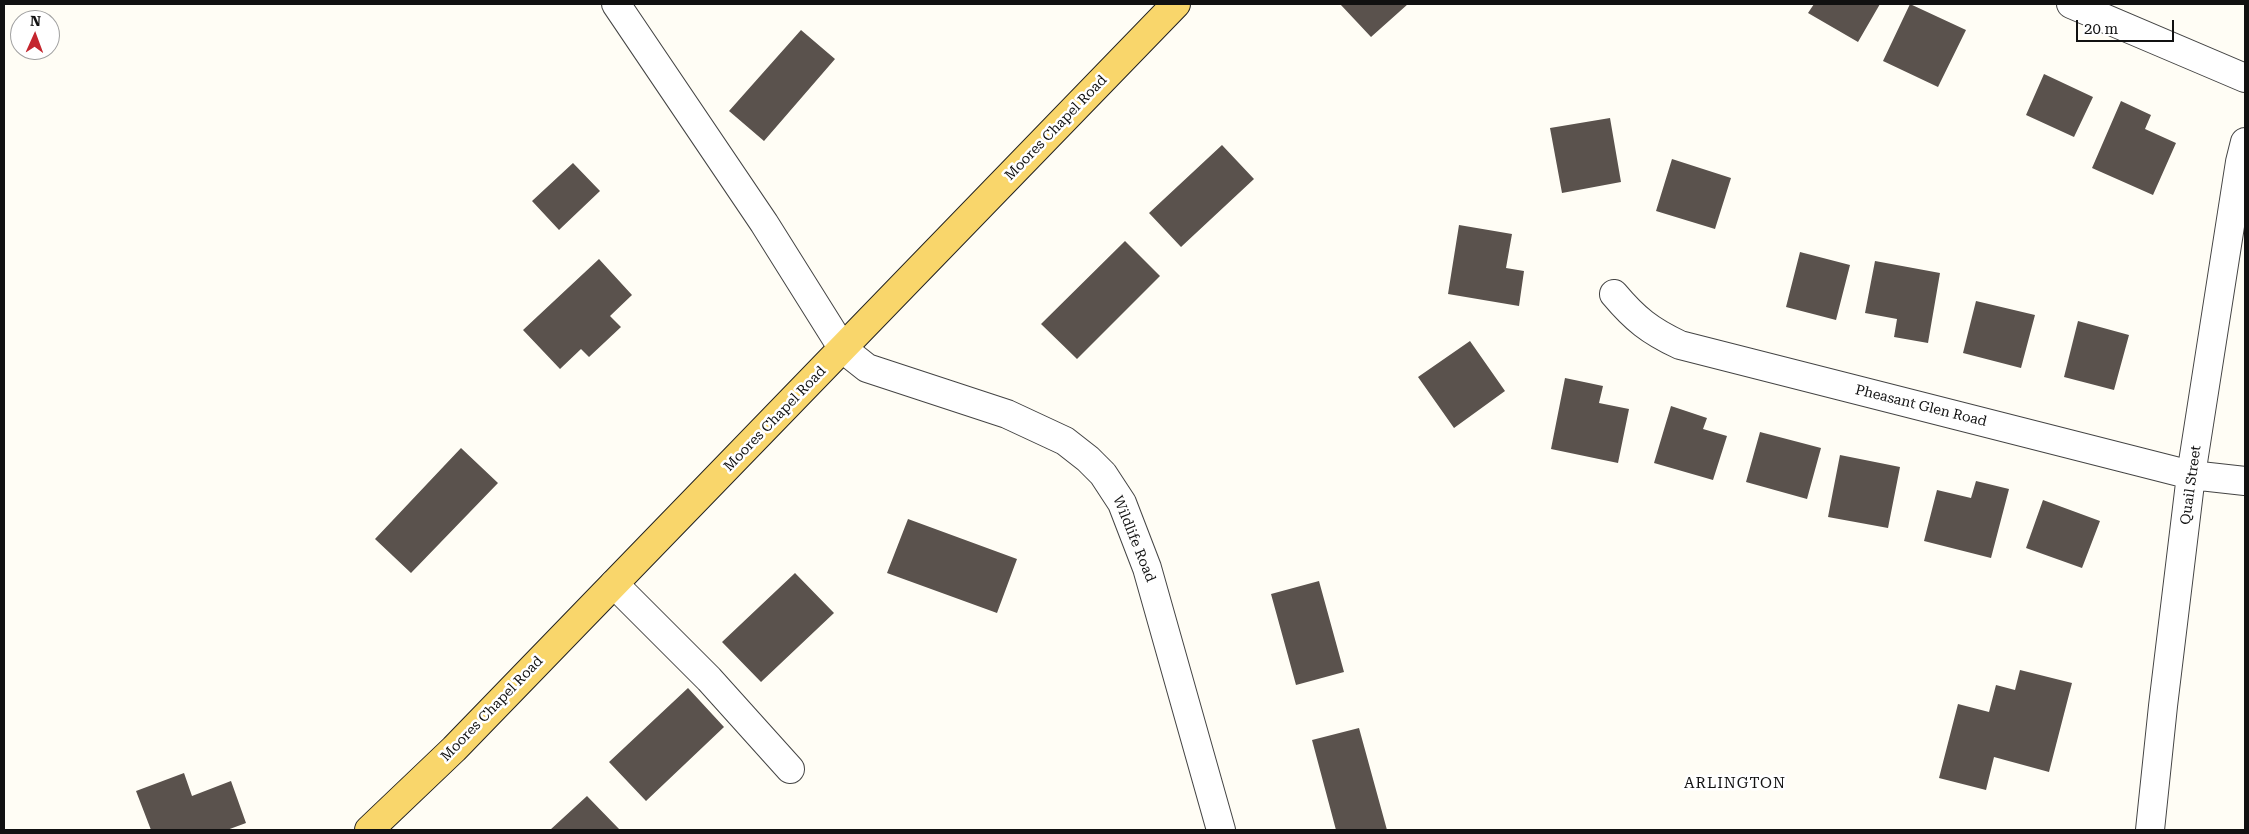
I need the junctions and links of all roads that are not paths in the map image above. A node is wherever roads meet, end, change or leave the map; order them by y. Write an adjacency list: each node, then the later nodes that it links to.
1 (616, 4): 7 (street, Wildlife Road)
2 (1176, 4): 7 (main road, Moores Chapel Road)
3 (2071, 4): 4 (street)
4 (2245, 78)
5 (2245, 142): 8 (street, Quail Street)
6 (1614, 294): 8 (street, Pheasant Glen Road)
7 (843, 349): 10 (main road, Moores Chapel Road); 13 (street, Wildlife Road)
8 (2191, 475): 9 (street, Pheasant Glen Road); 14 (street, Quail Street)
9 (2245, 481)
10 (614, 584): 11 (street); 12 (main road, Moores Chapel Road)
11 (790, 769)
12 (369, 830)
13 (1221, 830)
14 (2150, 830)

